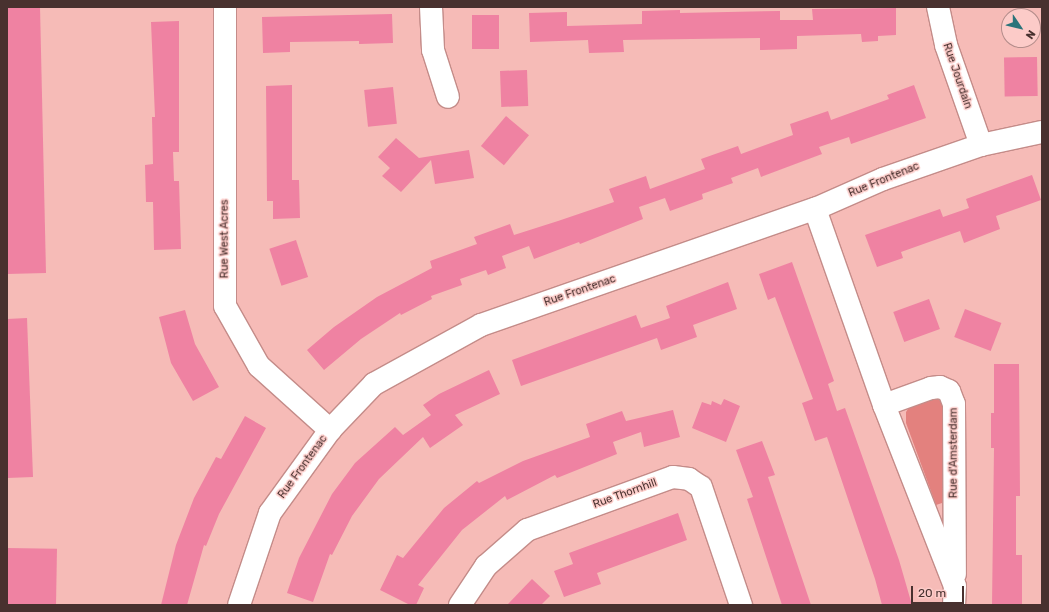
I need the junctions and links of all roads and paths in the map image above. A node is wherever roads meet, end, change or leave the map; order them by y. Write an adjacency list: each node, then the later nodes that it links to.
1 (225, 7): 9 (street, Rue West Acres)
2 (431, 7): 4 (street)
3 (938, 7): 6 (street, Rue Jourdain)
4 (448, 97)
5 (1042, 132): 6 (street, Rue Frontenac)
6 (981, 144): 7 (street, Rue Frontenac)
7 (815, 209): 8 (street, Rue d'Amsterdam); 9 (street, Rue Frontenac)
8 (884, 405): 10 (street, Rue d'Amsterdam); 10 (street, Rue d'Amsterdam)
9 (330, 430): 11 (street, Rue Frontenac)
10 (955, 595)
11 (239, 605)
12 (460, 605): 13 (street, Rue Thornhill)
13 (740, 605)

